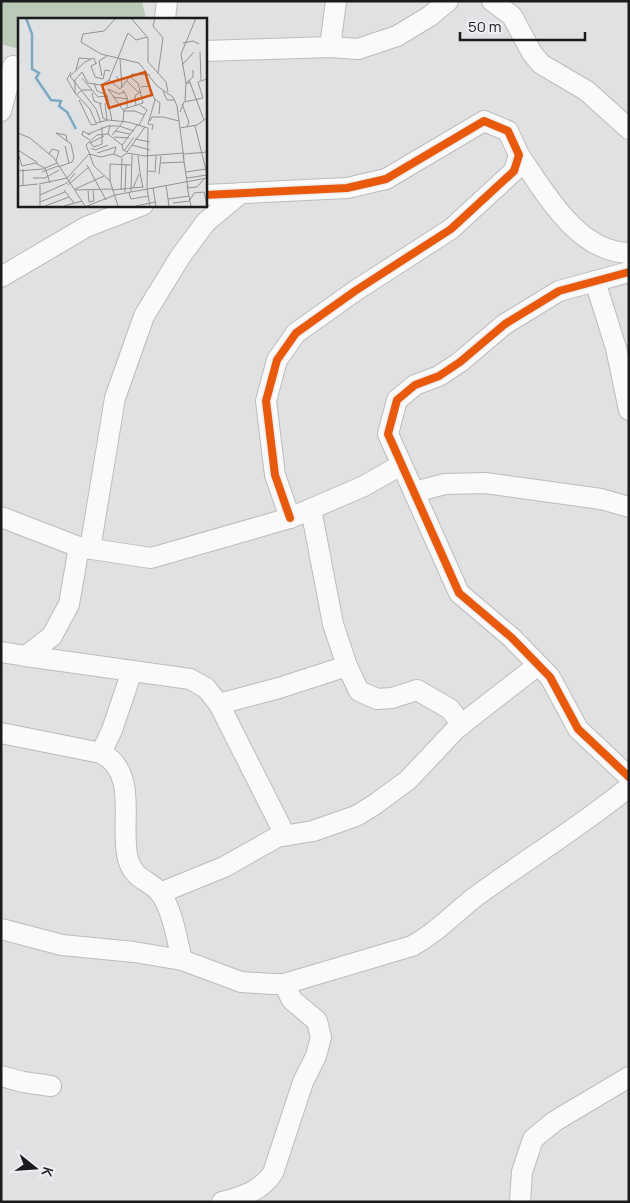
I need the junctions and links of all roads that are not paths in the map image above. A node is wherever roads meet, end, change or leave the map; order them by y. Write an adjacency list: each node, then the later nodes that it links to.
1 (167, 1): 5 (street)
2 (336, 1): 6 (street)
3 (448, 1): 6 (street)
4 (492, 1): 10 (street)
5 (165, 18)
6 (330, 47): 7 (street)
7 (206, 51)
8 (11, 64): 9 (street)
9 (1, 111)
10 (629, 128)
11 (519, 155): 12 (street); 15 (street); 25 (street)
12 (241, 193): 13 (street); 26 (street)
13 (206, 195)
14 (140, 206): 17 (street)
15 (629, 253)
16 (629, 272): 18 (street)
17 (1, 277)
18 (595, 281): 19 (street); 20 (street)
19 (629, 410)
20 (401, 464): 21 (street); 23 (street)
21 (414, 492): 22 (street); 29 (street)
22 (629, 507)
23 (312, 509): 25 (street); 30 (street)
24 (1, 518): 26 (street)
25 (290, 518): 26 (street)
26 (84, 548): 28 (street)
27 (1, 652): 28 (street)
28 (26, 656): 31 (street)
29 (538, 665): 33 (street); 36 (street)
30 (346, 666): 32 (street); 33 (street)
31 (132, 671): 32 (street); 35 (street)
32 (219, 704): 38 (street)
33 (462, 725): 38 (street)
34 (1, 733): 35 (street)
35 (101, 753): 39 (street)
36 (629, 777)
37 (629, 787): 42 (street)
38 (285, 836): 39 (street)
39 (160, 894): 41 (street)
40 (1, 929): 41 (street)
41 (182, 960): 42 (street)
42 (284, 984): 46 (street)
43 (1, 1076): 45 (street)
44 (629, 1078): 47 (street)
45 (51, 1086)
46 (222, 1202)
47 (520, 1202)

